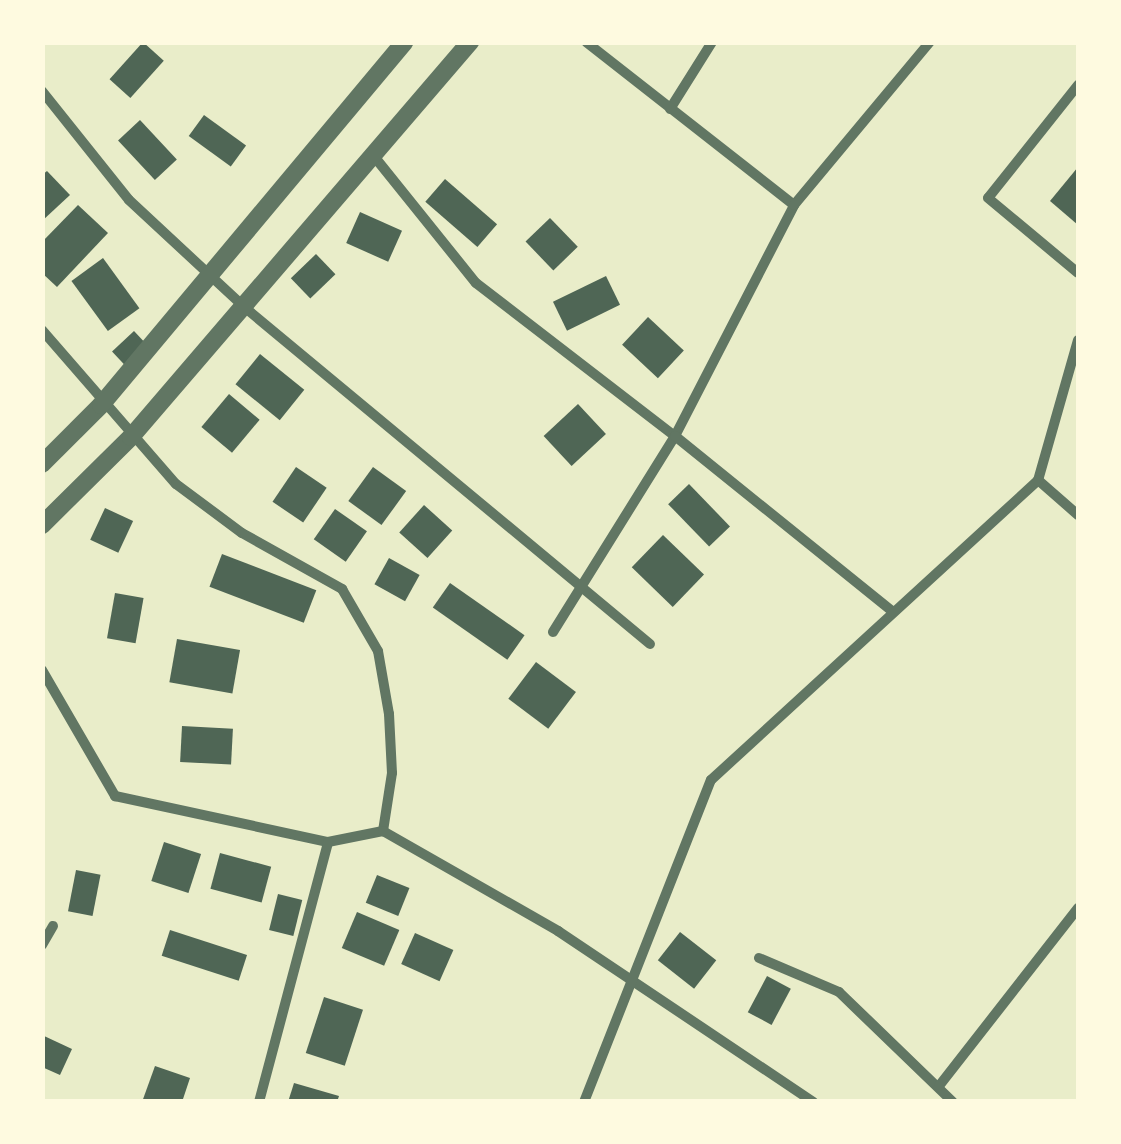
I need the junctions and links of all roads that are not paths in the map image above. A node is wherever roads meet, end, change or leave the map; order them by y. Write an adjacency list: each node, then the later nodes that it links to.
1 (405, 42): 12 (street)
2 (470, 42): 9 (street)
3 (586, 42): 8 (street)
4 (712, 42): 8 (street)
5 (930, 42): 10 (street)
6 (1078, 84): 11 (street)
7 (42, 92): 12 (street)
8 (670, 109): 10 (street)
9 (372, 155): 13 (street); 17 (street)
10 (794, 205): 17 (street)
11 (1078, 273)
12 (211, 275): 13 (street); 16 (street)
13 (243, 306): 18 (street); 23 (street)
14 (42, 330): 16 (street)
15 (1078, 340): 20 (street)
16 (101, 405): 18 (street); 19 (street)
17 (675, 436): 23 (street); 24 (street)
18 (131, 437): 22 (street); 28 (street)
19 (42, 464)
20 (1038, 480): 21 (street); 24 (street)
21 (1078, 515)
22 (42, 525)
23 (581, 587): 25 (street); 26 (street)
24 (892, 611): 34 (street)
25 (553, 632)
26 (650, 644)
27 (42, 670): 29 (street)
28 (383, 830): 29 (street); 34 (street)
29 (328, 842): 36 (street)
30 (1078, 908): 35 (street)
31 (53, 926): 32 (street)
32 (42, 945)
33 (759, 958): 35 (street)
34 (626, 982): 37 (street); 38 (street)
35 (939, 1086): 39 (street)
36 (259, 1102)
37 (584, 1102)
38 (814, 1102)
39 (954, 1102)

